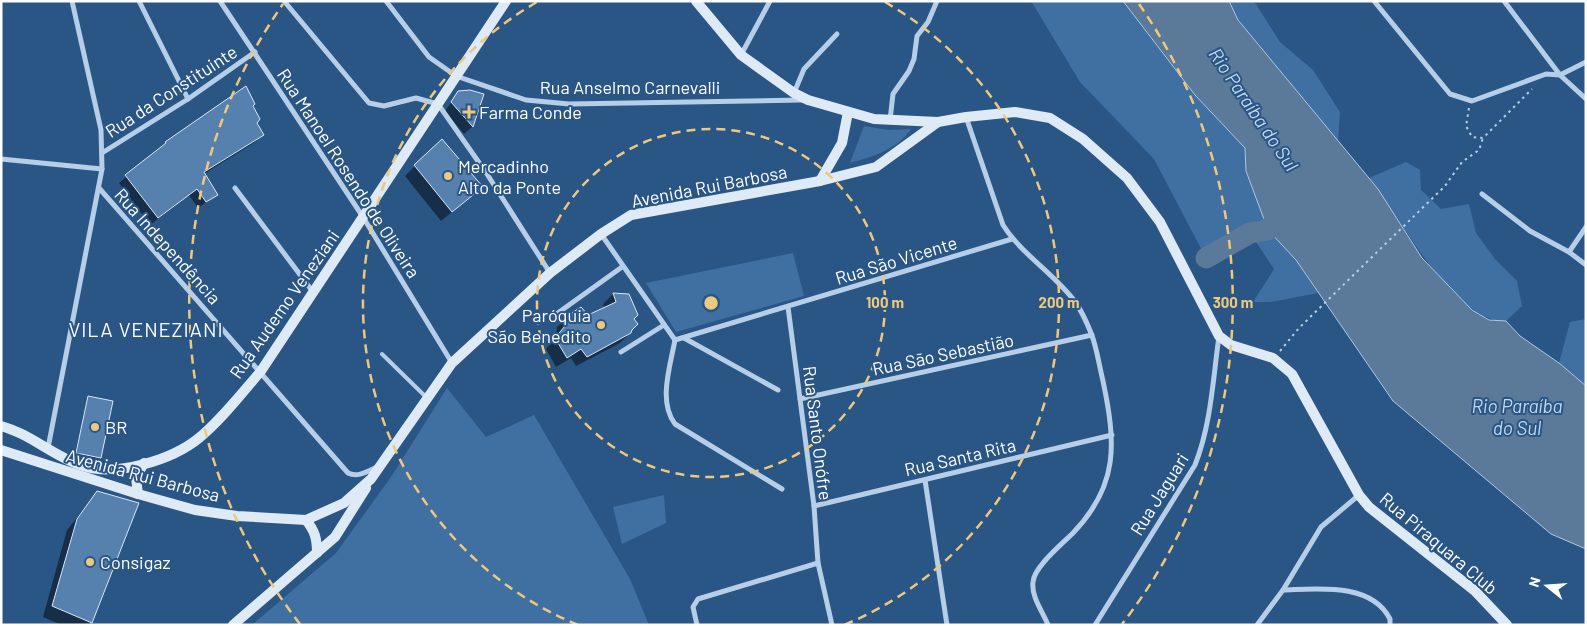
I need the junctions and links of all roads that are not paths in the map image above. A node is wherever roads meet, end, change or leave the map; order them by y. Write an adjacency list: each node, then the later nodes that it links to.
1 (72, 1): 27 (street)
2 (139, 1): 19 (street)
3 (220, 1): 13 (street, Rua Manoel Rosendo de Oliveira)
4 (284, 1): 22 (street)
5 (386, 1): 17 (street, Rua Anselmo Carnevalli)
6 (506, 1): 17 (main road, Rua Audemo Veneziani)
7 (696, 1): 14 (main road)
8 (770, 1): 14 (street)
9 (937, 1): 25 (street)
10 (1374, 1): 16 (street)
11 (1504, 1): 16 (street)
12 (838, 34): 18 (street)
13 (255, 52): 19 (street, Rua da Constituinte); 34 (street, Rua Manoel Rosendo de Oliveira)
14 (741, 55): 18 (main road)
15 (1586, 62): 16 (street)
16 (1560, 75): 20 (street)
17 (456, 76): 21 (street, Rua Anselmo Carnevalli); 22 (main road, Rua Audemo Veneziani)
18 (794, 93): 21 (main road)
19 (188, 99): 27 (street, Rua da Constituinte)
20 (1586, 99)
21 (808, 100): 23 (main road)
22 (438, 104): 34 (main road, Rua Audemo Veneziani); 41 (street)
23 (848, 112): 25 (main road); 30 (main road)
24 (966, 116): 26 (main road, Avenida Rui Barbosa); 37 (street); 47 (main road, Avenida Rui Barbosa)
25 (890, 120): 26 (main road)
26 (938, 122): 30 (main road, Avenida Rui Barbosa)
27 (102, 153): 29 (street)
28 (1, 159): 29 (street)
29 (102, 168): 31 (street)
30 (820, 181): 36 (main road, Avenida Rui Barbosa)
31 (99, 188): 53 (street, Rua Independência); 59 (street)
32 (235, 188): 42 (street)
33 (1482, 194): 38 (street)
34 (363, 217): 42 (main road, Rua Audemo Veneziani); 52 (street, Rua Manoel Rosendo de Oliveira)
35 (1586, 227): 38 (street)
36 (601, 234): 40 (street); 41 (main road, Avenida Rui Barbosa)
37 (1012, 239): 43 (street, Rua São Vicente); 46 (street)
38 (1569, 252): 39 (street)
39 (1586, 265)
40 (622, 267): 44 (street); 45 (street)
41 (550, 273): 52 (main road, Avenida Rui Barbosa)
42 (314, 292): 53 (main road, Rua Audemo Veneziani)
43 (788, 307): 48 (street, Rua São Vicente); 56 (street, Rua Santo Onófre)
44 (555, 315)
45 (664, 325): 49 (street); 50 (street)
46 (1092, 335): 56 (street, Rua São Sebastião); 58 (street)
47 (1219, 336): 67 (main road, Rua Piraquara Club); 78 (street, Rua Jaguari)
48 (684, 338): 49 (street, Rua São Vicente); 54 (street)
49 (675, 340): 65 (street)
50 (621, 352)
51 (382, 354): 55 (lane)
52 (452, 363): 55 (main road, Avenida Rui Barbosa)
53 (261, 371): 61 (street, Rua Independência); 62 (main road, Rua Audemo Veneziani)
54 (778, 390)
55 (427, 398): 61 (main road, Avenida Rui Barbosa)
56 (800, 399): 68 (street, Rua Santo Onófre)
57 (1, 426): 59 (main road, Rua Audemo Veneziani)
58 (1112, 435): 64 (street, Rua Santa Rita); 77 (street)
59 (48, 448): 62 (main road, Rua Audemo Veneziani)
60 (1, 450): 66 (main road, Avenida Rui Barbosa)
61 (384, 463): 63 (main road, Avenida Rui Barbosa)
62 (144, 464): 66 (main road)
63 (371, 479): 69 (main road, Avenida Rui Barbosa); 70 (main road)
64 (925, 480): 68 (street, Rua Santa Rita); 76 (street)
65 (782, 489)
66 (138, 494): 69 (main road, Avenida Rui Barbosa)
67 (1359, 495): 72 (street); 81 (main road, Rua Piraquara Club)
68 (814, 506): 71 (street, Rua Santo Onófre)
69 (306, 520): 70 (main road)
70 (317, 554): 73 (main road)
71 (818, 563): 74 (street); 75 (street, Rua Santo Onófre)
72 (1283, 590): 79 (street); 80 (street)
73 (234, 625)
74 (697, 625)
75 (832, 625)
76 (947, 625)
77 (1048, 625)
78 (1094, 625)
79 (1257, 625)
80 (1390, 625)
81 (1508, 625)

